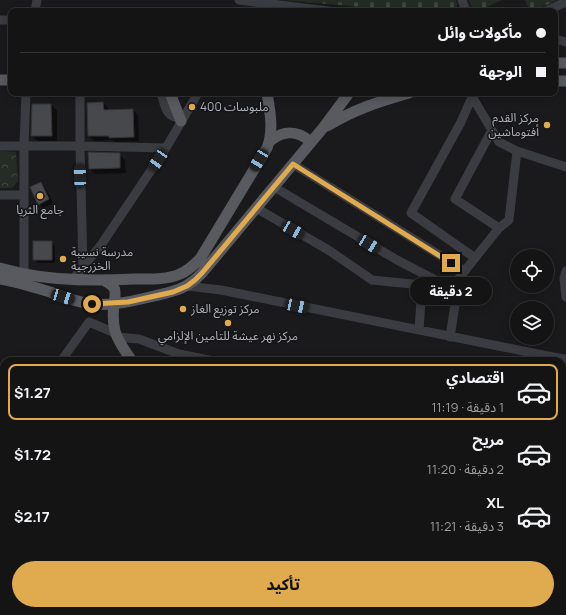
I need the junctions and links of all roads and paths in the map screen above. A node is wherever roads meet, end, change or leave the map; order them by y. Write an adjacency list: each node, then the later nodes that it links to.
1 (239, 0): 3 (street)
2 (566, 2): 5 (street)
3 (273, 5): 4 (street)
4 (292, 8)
5 (553, 8)
6 (26, 96): 22 (street)
7 (80, 96): 23 (street)
8 (162, 96): 16 (street)
9 (171, 96): 16 (main road)
10 (193, 96): 16 (street)
11 (267, 96): 19 (main road)
12 (347, 96): 17 (main road)
13 (397, 96): 17 (main road)
14 (471, 96): 33 (street)
15 (472, 96): 18 (street)
16 (181, 119): 24 (street)
17 (323, 128): 20 (main road)
18 (492, 130): 25 (street); 32 (street)
19 (270, 141): 20 (main road); 40 (main road)
20 (311, 142): 26 (main road)
21 (0, 146): 22 (street)
22 (24, 146): 23 (street); 30 (street)
23 (80, 146): 24 (street); 34 (street)
24 (166, 148): 34 (street)
25 (517, 151): 27 (street); 32 (street)
26 (293, 164): 28 (main road); 36 (street)
27 (566, 167)
28 (274, 187): 31 (main road); 44 (street)
29 (0, 195): 30 (street)
30 (24, 195): 38 (street)
31 (256, 208): 42 (street); 43 (main road)
32 (499, 228): 33 (street)
33 (475, 258): 36 (street)
34 (83, 267): 39 (street)
35 (0, 268): 38 (main road)
36 (465, 271): 44 (street)
37 (566, 271): 45 (street)
38 (24, 274): 39 (main road)
39 (73, 279): 40 (main road)
40 (104, 281): 46 (main road)
41 (2, 282): 46 (main road)
42 (422, 285): 44 (street); 47 (street)
43 (187, 286): 46 (main road); 47 (street)
44 (451, 288): 49 (street)
45 (566, 297)
46 (114, 304): 48 (main road)
47 (419, 330): 49 (street)
48 (116, 335): 50 (street); 51 (main road); 52 (street)
49 (450, 337): 53 (street)
50 (64, 357)
51 (130, 357)
52 (175, 357)
53 (553, 357)

